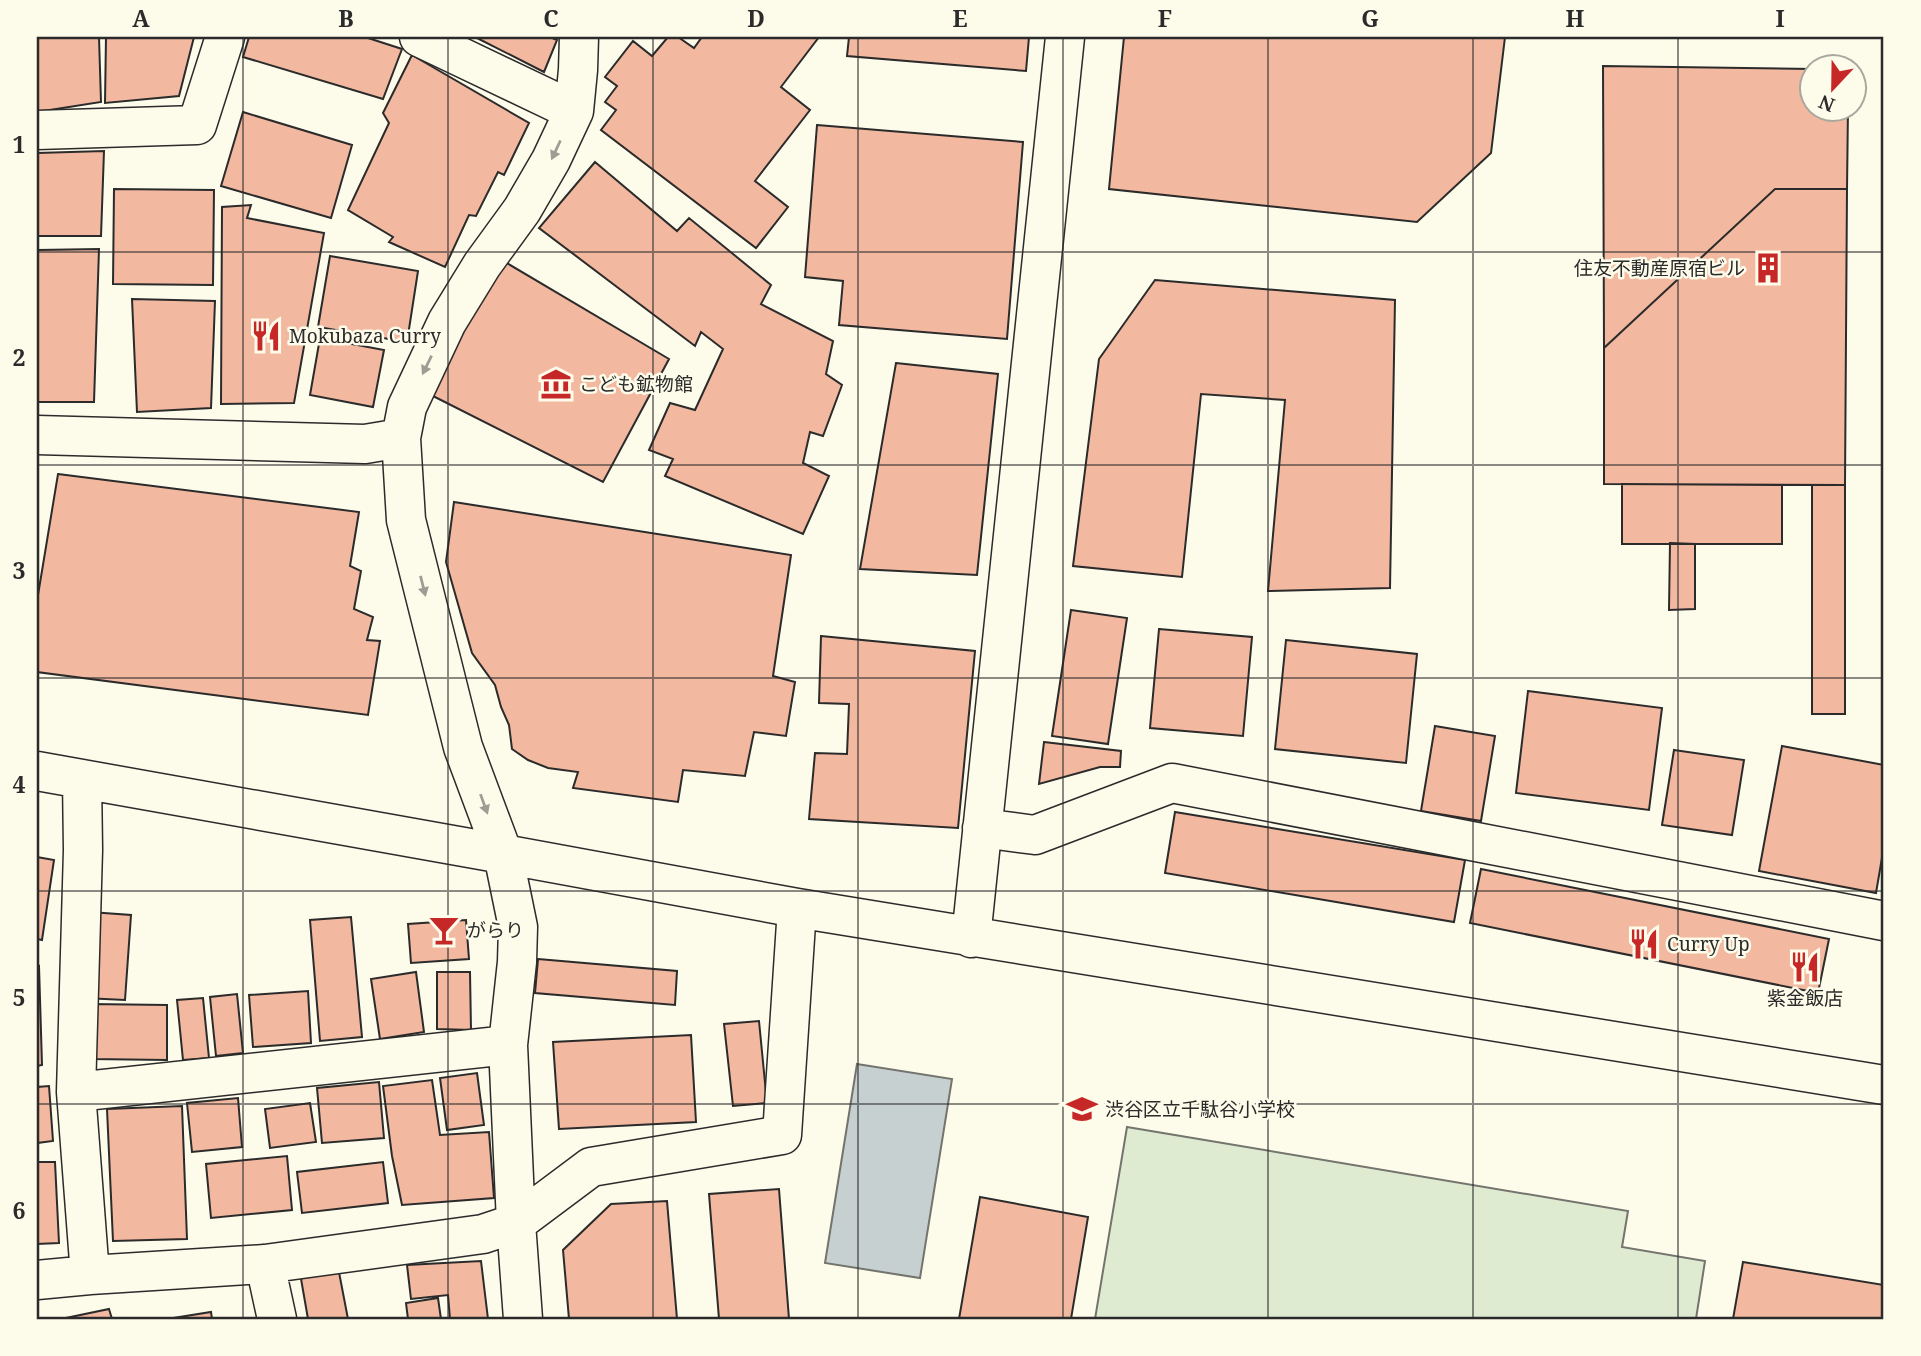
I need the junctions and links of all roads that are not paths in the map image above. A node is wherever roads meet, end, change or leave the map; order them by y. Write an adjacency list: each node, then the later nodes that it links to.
1 (225, 37): 6 (street)
2 (419, 37): 5 (street)
3 (579, 37): 5 (street)
4 (1065, 37): 11 (street)
5 (574, 111): 8 (street, one-way to 8)
6 (37, 130)
7 (37, 435): 8 (street)
8 (401, 438): 12 (street, one-way to 12)
9 (37, 771): 10 (street)
10 (82, 779): 12 (street); 18 (street)
11 (982, 828): 14 (street); 15 (street)
12 (503, 854): 13 (street); 16 (street)
13 (797, 908): 15 (street); 19 (street)
14 (1884, 921)
15 (971, 938): 17 (street)
16 (508, 1045): 18 (street); 19 (street)
17 (1884, 1085)
18 (76, 1092): 21 (street)
19 (516, 1223): 20 (street); 24 (street)
20 (265, 1264): 21 (street); 23 (street)
21 (90, 1275): 22 (street)
22 (37, 1280)
23 (277, 1319)
24 (523, 1319)

